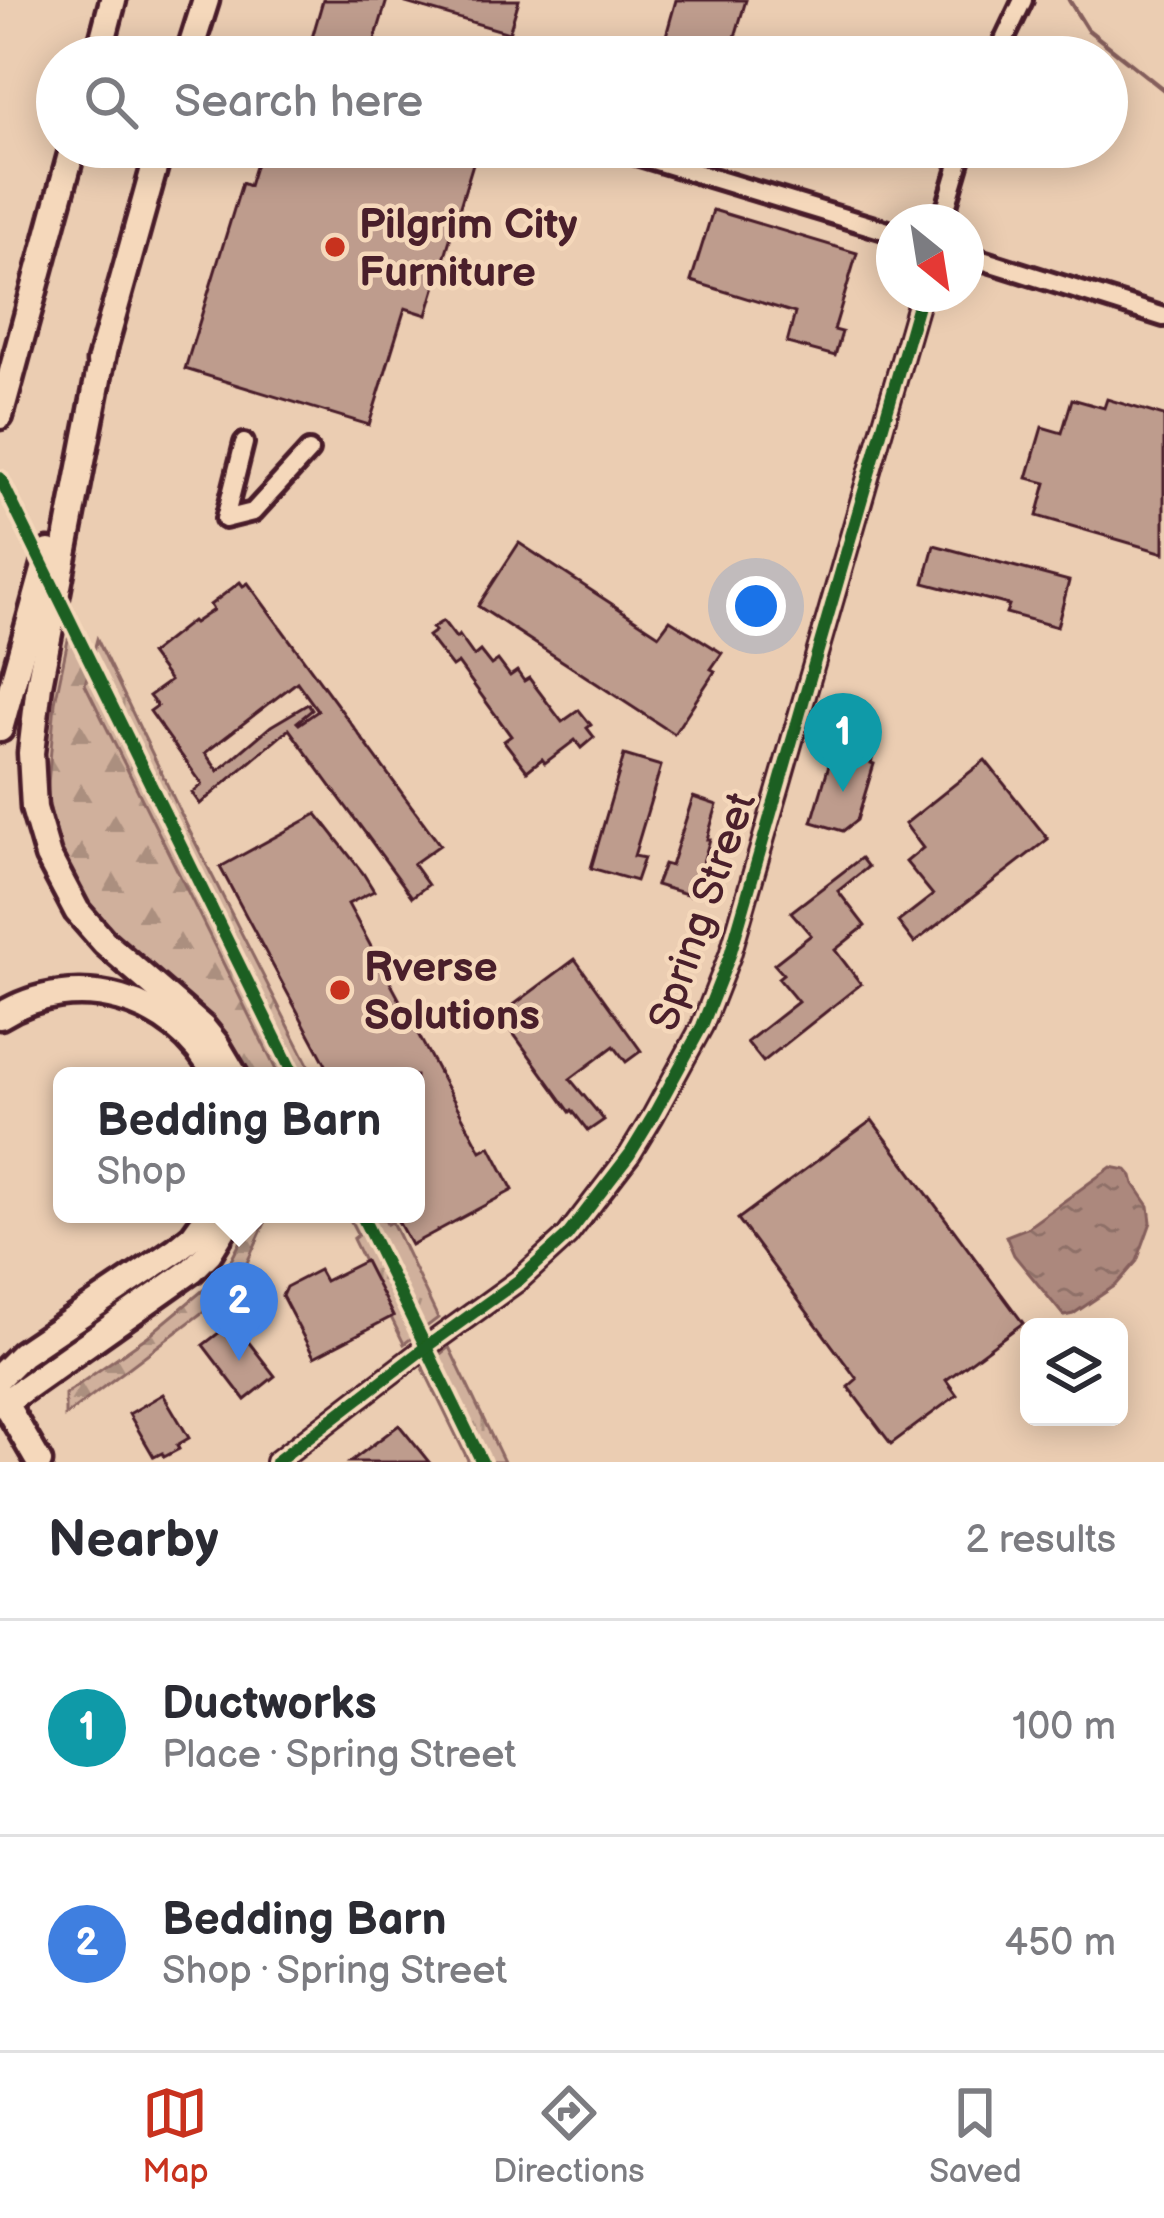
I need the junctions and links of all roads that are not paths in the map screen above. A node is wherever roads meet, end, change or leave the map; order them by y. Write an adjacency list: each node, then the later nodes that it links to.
1 (113, 0): 4 (highway)
2 (206, 0): 5 (highway)
3 (1022, 0): 6 (street)
4 (104, 36)
5 (195, 36)
6 (1006, 36)
7 (67, 168): 16 (highway)
8 (154, 168): 19 (highway)
9 (679, 168): 12 (street)
10 (958, 168): 11 (street)
11 (947, 204)
12 (876, 228)
13 (984, 261): 15 (street)
14 (916, 312): 29 (street, Spring Street)
15 (1164, 317)
16 (2, 409)
17 (244, 443): 18 (street)
18 (309, 451)
19 (63, 523): 20 (highway); 23 (highway)
20 (0, 729)
21 (0, 1016): 22 (highway)
22 (210, 1067)
23 (230, 1067)
24 (202, 1223): 26 (highway)
25 (228, 1223): 27 (highway)
26 (0, 1376)
27 (2, 1398): 28 (highway)
28 (39, 1462)
29 (276, 1462)

